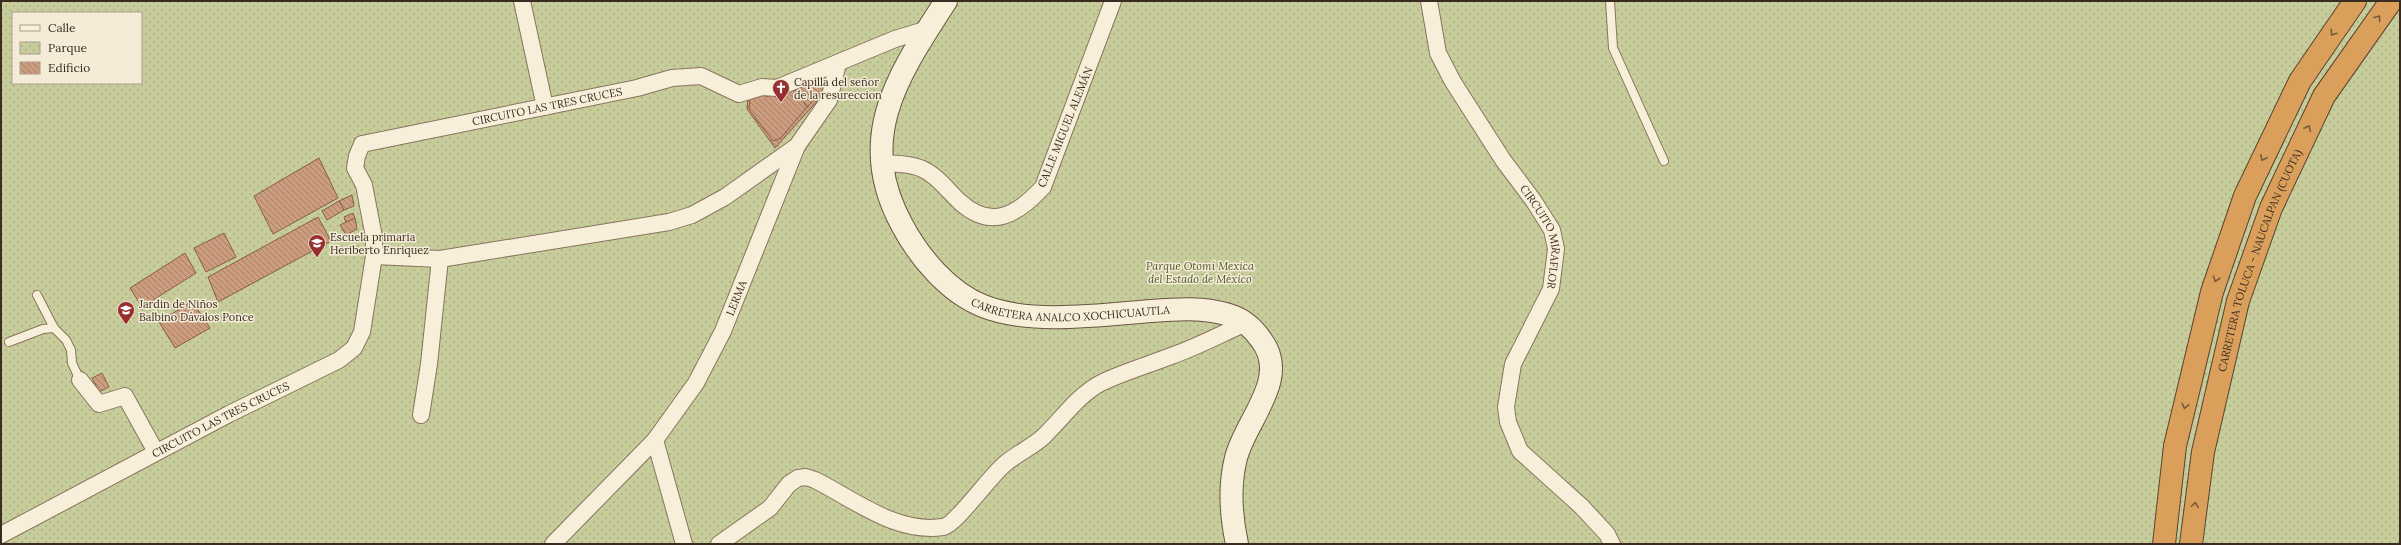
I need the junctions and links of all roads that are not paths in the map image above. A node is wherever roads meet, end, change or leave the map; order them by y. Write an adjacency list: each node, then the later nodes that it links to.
1 (522, 1): 10 (street)
2 (946, 1): 8 (main road, CARRETERA ANALCO XOCHICUAUTLA)
3 (1113, 1): 13 (street, CALLE MIGUEL ALEMÁN)
4 (1429, 1): 29 (street, CIRCUITO MIRAFLOR)
5 (1610, 1): 12 (lane)
6 (2355, 1): 30 (highway, one-way to 30)
7 (2390, 1): 31 (highway, CARRETERA TOLUCA - NAUCALPAN (CUOTA), one-way to 7)
8 (928, 29): 9 (street, CIRCUITO LAS TRES CRUCES); 13 (main road, CARRETERA ANALCO XOCHICUAUTLA)
9 (838, 62): 10 (street, CIRCUITO LAS TRES CRUCES); 11 (street)
10 (545, 108): 14 (street, CIRCUITO LAS TRES CRUCES)
11 (797, 146): 15 (street); 22 (street, LERMA)
12 (1664, 161)
13 (881, 163): 17 (main road, CARRETERA ANALCO XOCHICUAUTLA)
14 (374, 256): 15 (street); 23 (street, CIRCUITO LAS TRES CRUCES)
15 (440, 259): 21 (street)
16 (37, 295): 18 (lane)
17 (1246, 322): 27 (street); 28 (main road)
18 (54, 328): 19 (lane); 20 (lane)
19 (10, 342)
20 (80, 380): 23 (street)
21 (421, 415)
22 (655, 440): 25 (street, LERMA); 26 (street)
23 (156, 452): 24 (street, CIRCUITO LAS TRES CRUCES)
24 (1, 534)
25 (553, 544)
26 (684, 544)
27 (719, 544)
28 (1237, 544)
29 (1612, 544)
30 (2164, 544)
31 (2191, 544)

